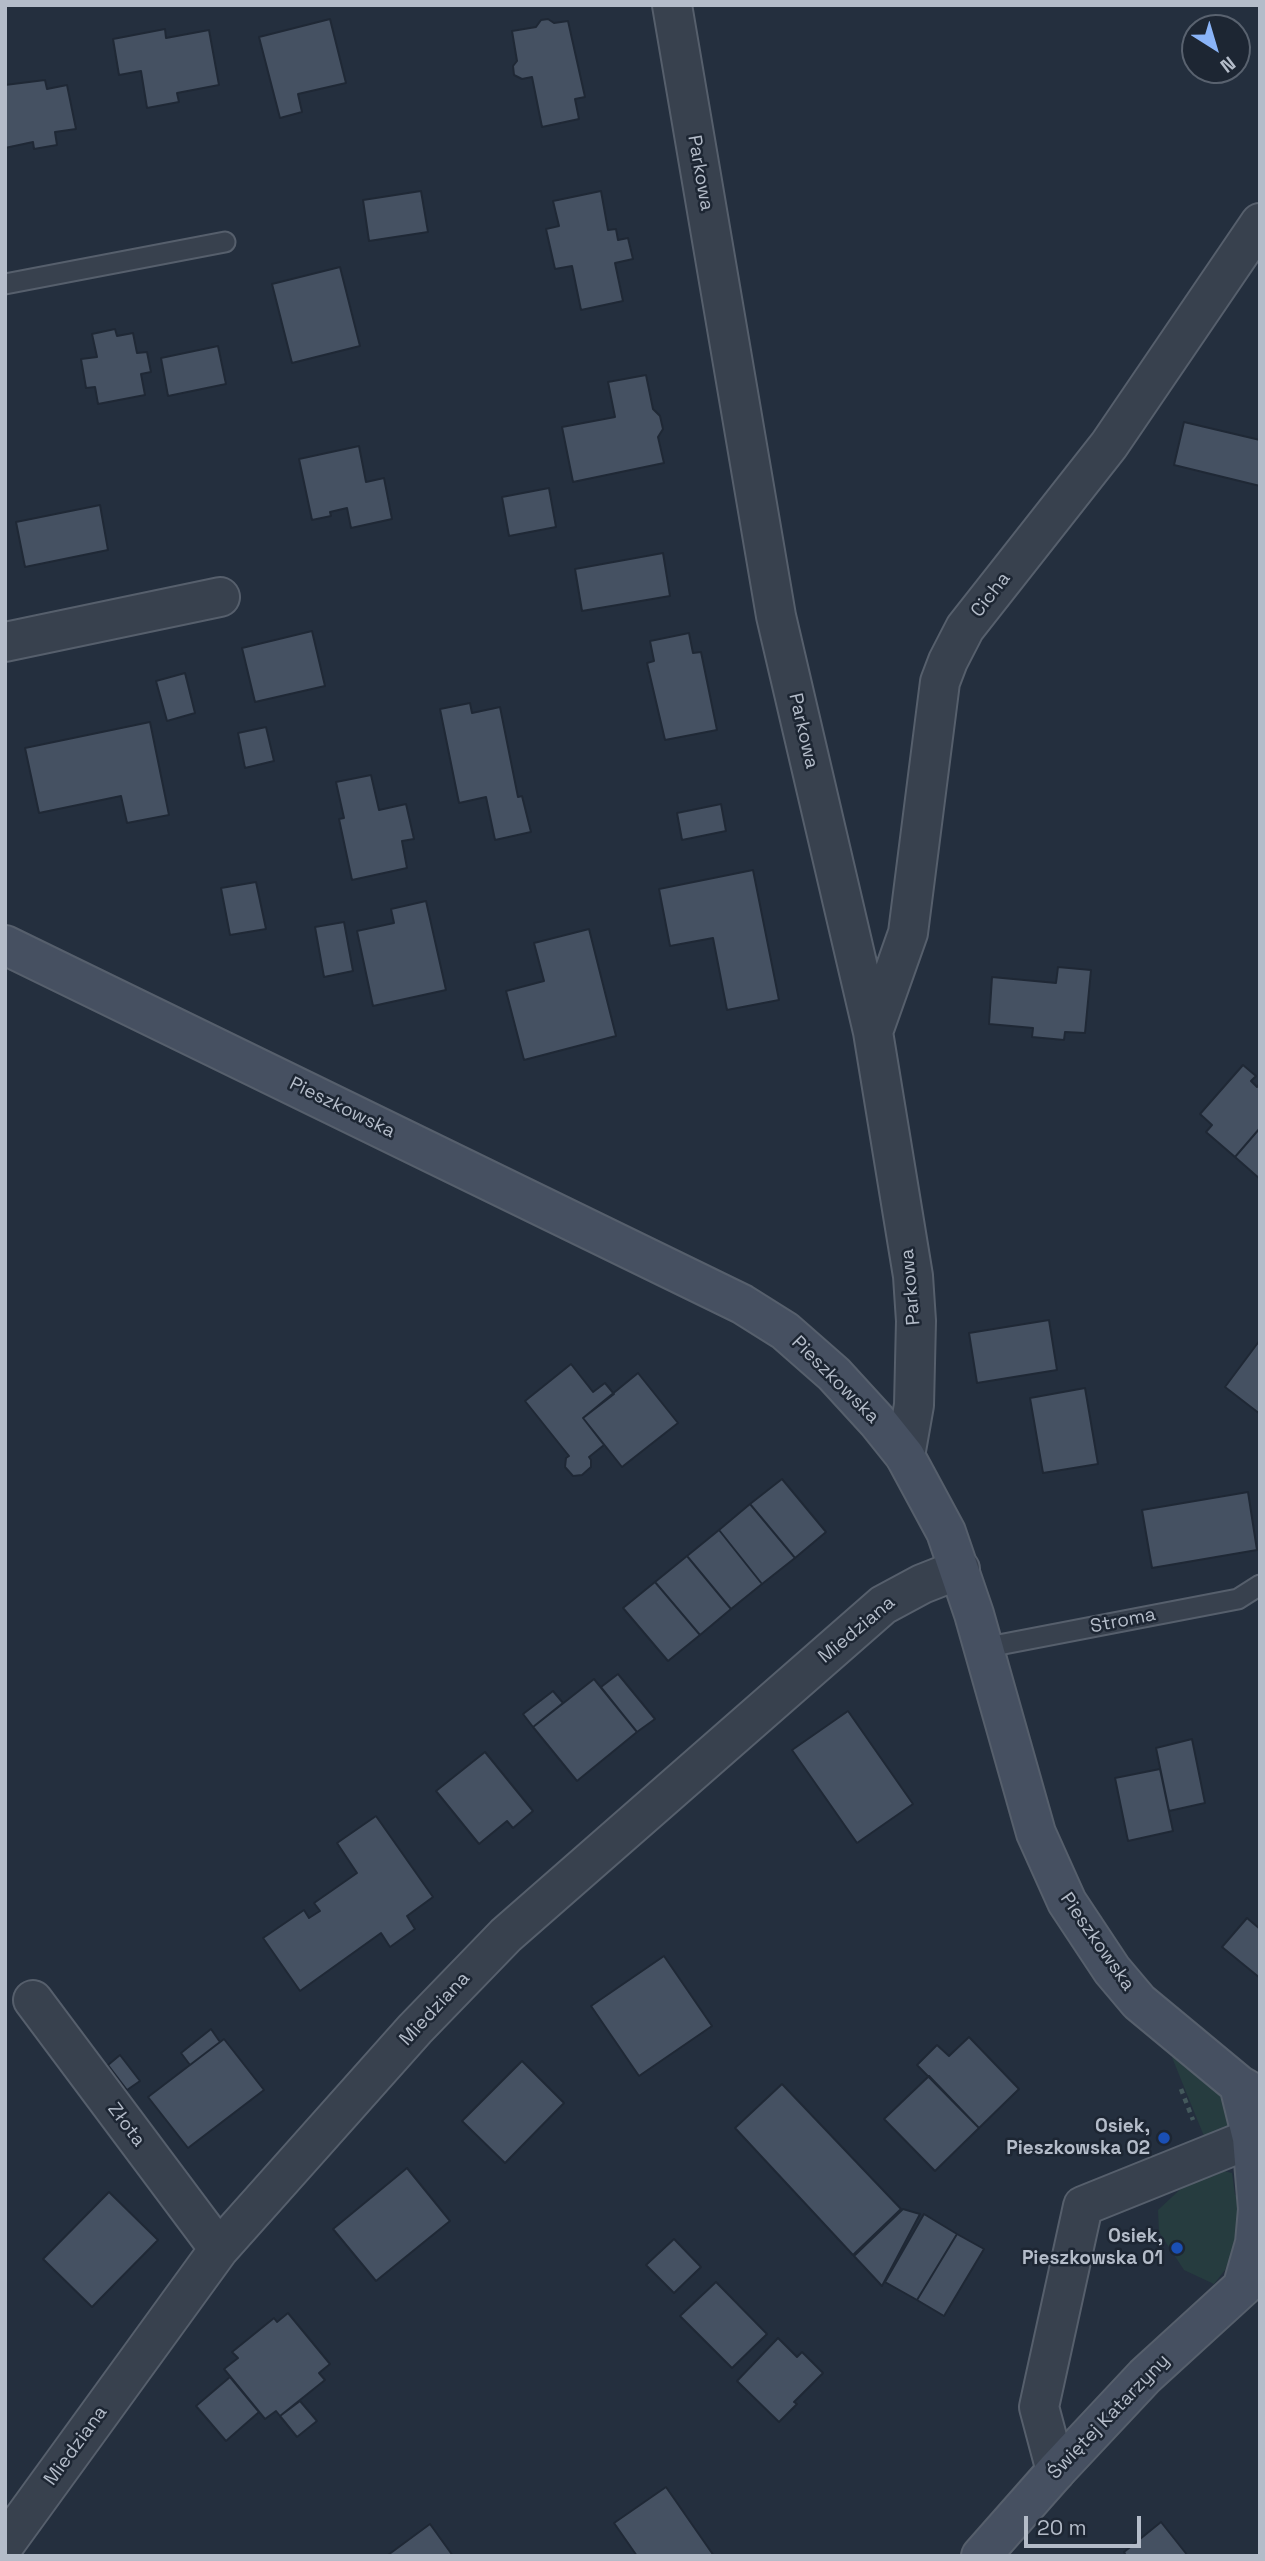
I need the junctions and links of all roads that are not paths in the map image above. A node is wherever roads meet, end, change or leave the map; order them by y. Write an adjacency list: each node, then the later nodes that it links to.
1 (672, 5): 8 (street, Parkowa)
2 (1260, 223): 8 (street, Cicha)
3 (225, 242): 4 (lane)
4 (5, 284)
5 (220, 597): 6 (street)
6 (5, 642)
7 (5, 945): 9 (street, Pieszkowska)
8 (873, 1032): 9 (street, Parkowa)
9 (905, 1456): 10 (street, Pieszkowska)
10 (960, 1569): 12 (street, Pieszkowska); 16 (street, Miedziana)
11 (1260, 1585): 12 (lane, Stroma)
12 (983, 1648): 14 (street, Pieszkowska)
13 (33, 2000): 16 (street, Złota)
14 (1249, 2091): 15 (street, Świętej Katarzyny)
15 (1252, 2138): 17 (street, Świętej Katarzyny); 18 (street)
16 (219, 2249): 19 (street, Miedziana)
17 (1251, 2278): 18 (street, Świętej Katarzyny)
18 (1056, 2471): 20 (street, Świętej Katarzyny)
19 (5, 2544)
20 (981, 2556)

